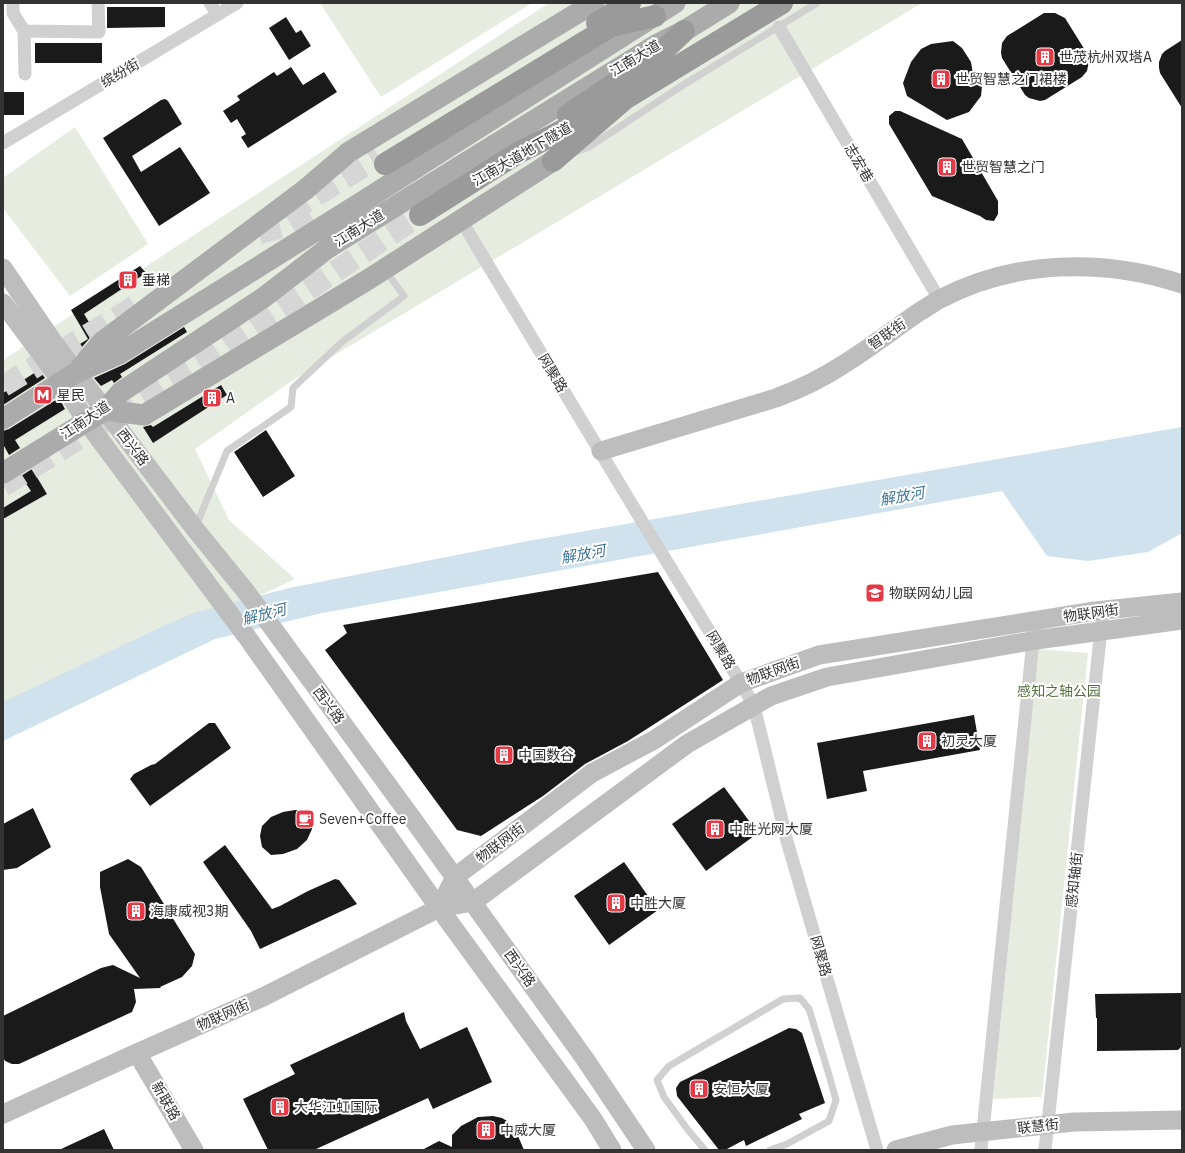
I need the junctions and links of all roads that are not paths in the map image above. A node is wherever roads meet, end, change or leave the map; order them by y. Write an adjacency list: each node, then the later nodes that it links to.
1 (13, 3): 13 (street)
2 (98, 3): 13 (street)
3 (237, 3): 10 (street, 缤纷街)
4 (594, 3): 27 (main road)
5 (630, 3): 11 (highway)
6 (675, 3): 11 (main road, 江南大道)
7 (729, 3): 14 (main road, 江南大道)
8 (782, 3): 16 (highway)
9 (817, 3): 12 (lane)
10 (214, 8): 17 (street, 缤纷街)
11 (655, 16): 27 (main road, 江南大道)
12 (779, 27): 19 (lane); 25 (street, 志宏巷)
13 (24, 31): 15 (street)
14 (684, 31): 18 (highway); 28 (main road, 江南大道)
15 (25, 74)
16 (626, 98): 18 (highway, 江南大道地下隧道); 19 (highway)
17 (3, 143)
18 (518, 153): 20 (highway, 江南大道地下隧道)
19 (553, 162): 21 (main road)
20 (420, 215)
21 (461, 220): 23 (main road); 31 (street, 网聚路)
22 (3, 268): 27 (street, 西兴路)
23 (385, 269): 28 (main road); 33 (lane)
24 (1182, 284): 25 (street, 智联街)
25 (939, 299): 31 (street, 智联街)
26 (3, 303): 27 (street, 西兴路)
27 (69, 377): 28 (street, 西兴路); 29 (main road, 江南大道); 30 (street, 西兴路)
28 (105, 410): 30 (main road, 江南大道); 33 (street, 西兴路)
29 (3, 419)
30 (86, 421): 32 (main road, 江南大道); 44 (street, 西兴路)
31 (601, 451): 40 (street, 网聚路)
32 (3, 473)
33 (195, 528): 42 (street, 西兴路)
34 (1182, 602): 35 (street, 物联网街)
35 (1103, 611): 37 (street, 物联网街); 38 (street, 感知轴街)
36 (1182, 620): 38 (street, 物联网街)
37 (1035, 621): 39 (street); 40 (street, 物联网街)
38 (1101, 630): 39 (street, 物联网街); 48 (street, 感知轴街)
39 (1032, 640): 41 (street, 物联网街); 49 (street)
40 (741, 682): 41 (street, 网聚路); 42 (street, 物联网街)
41 (754, 706): 43 (street, 物联网街); 56 (street, 网聚路)
42 (456, 877): 43 (street, 西兴路); 44 (street, 物联网街)
43 (473, 902): 44 (street, 物联网街); 53 (street, 西兴路)
44 (439, 908): 45 (street, 物联网街); 52 (street, 西兴路)
45 (137, 1053): 46 (street, 物联网街); 51 (street, 新联路)
46 (3, 1114)
47 (1182, 1120): 48 (street, 联慧街)
48 (1048, 1125): 49 (street, 联慧街); 59 (street, 感知轴街)
49 (983, 1131): 57 (street, 联慧街); 58 (street)
50 (789, 1147): 54 (lane); 55 (lane)
51 (194, 1150)
52 (612, 1150)
53 (646, 1150)
54 (705, 1150)
55 (770, 1150)
56 (877, 1150)
57 (896, 1150)
58 (981, 1150)
59 (1045, 1150)

